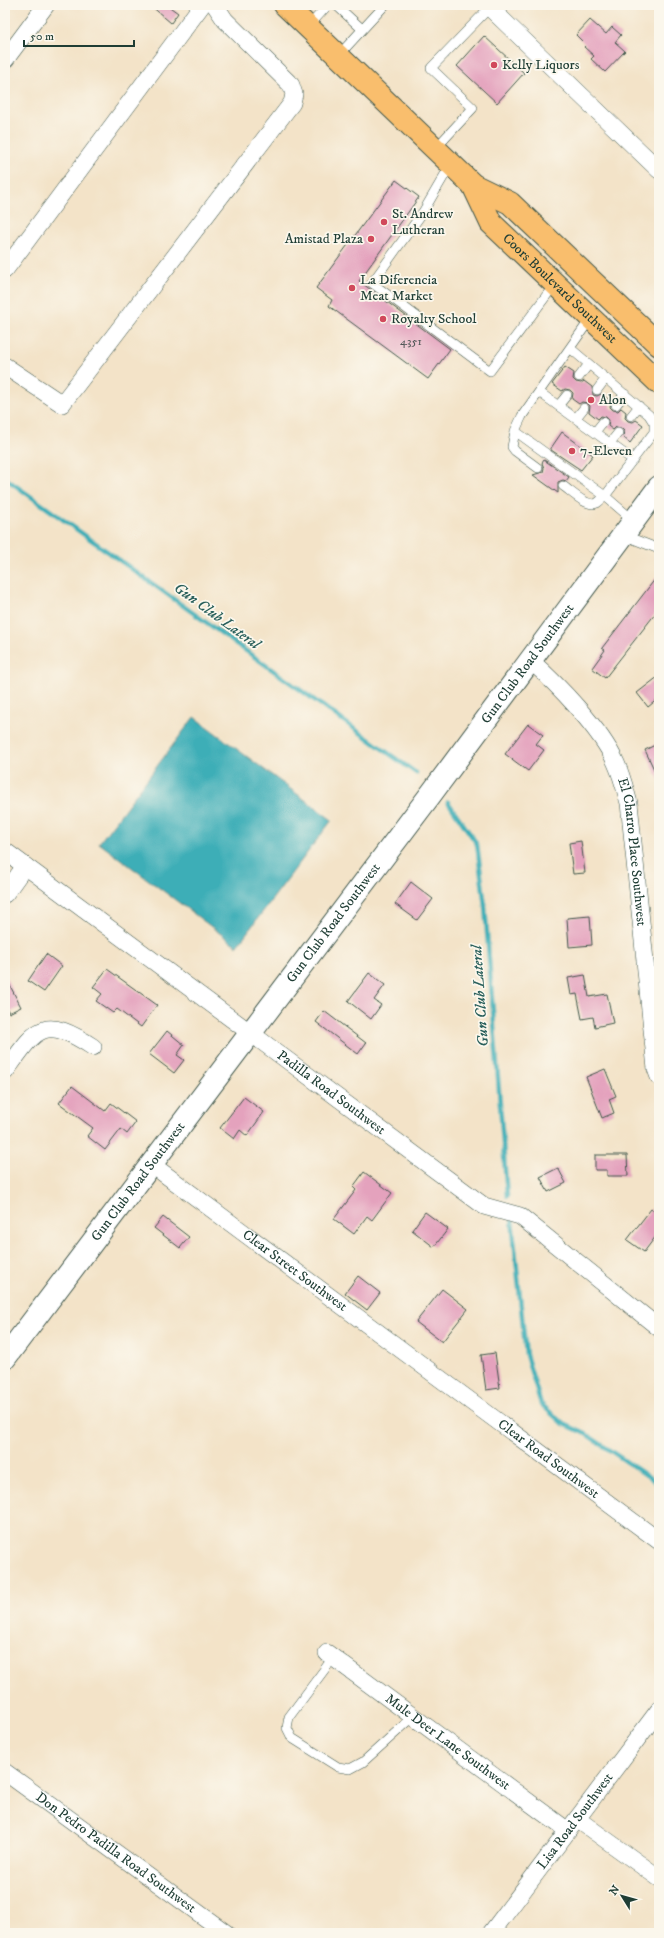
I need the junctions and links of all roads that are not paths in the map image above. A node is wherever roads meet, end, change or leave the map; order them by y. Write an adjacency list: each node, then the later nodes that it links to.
1 (46, 5): 12 (street)
2 (202, 5): 17 (street)
3 (215, 5): 23 (street)
4 (284, 5): 9 (main road, Coors Boulevard Southwest)
5 (328, 5): 9 (lane)
6 (336, 5): 10 (lane)
7 (385, 5): 10 (lane)
8 (488, 6): 13 (lane); 15 (street)
9 (308, 27): 11 (main road, Coors Boulevard Southwest)
10 (363, 28): 11 (lane)
11 (338, 56): 13 (main road, Coors Boulevard Southwest)
12 (5, 60)
13 (435, 149): 14 (main road, Coors Boulevard Southwest)
14 (451, 164): 16 (main road, Coors Boulevard Southwest); 18 (lane)
15 (659, 170)
16 (473, 185): 18 (main road, Coors Boulevard Southwest); 20 (main road, Coors Boulevard Southwest)
17 (5, 270)
18 (555, 284): 19 (main road, Coors Boulevard Southwest)
19 (591, 318): 21 (lane); 26 (main road, Coors Boulevard Southwest)
20 (659, 345)
21 (570, 348): 22 (lane); 28 (lane)
22 (590, 364): 24 (lane); 25 (lane)
23 (5, 366)
24 (580, 377)
25 (606, 378): 27 (lane); 29 (lane)
26 (659, 383)
27 (597, 390)
28 (540, 392): 32 (lane); 38 (lane)
29 (625, 394): 31 (lane); 33 (lane)
30 (567, 395): 32 (lane)
31 (616, 405)
32 (558, 406): 36 (lane)
33 (639, 406): 35 (lane); 42 (lane)
34 (584, 408): 36 (lane)
35 (631, 416)
36 (576, 418): 39 (lane)
37 (603, 422): 39 (lane)
38 (515, 431): 43 (lane); 46 (lane)
39 (595, 432): 41 (lane)
40 (618, 433): 41 (lane)
41 (610, 443): 42 (lane)
42 (633, 460): 46 (lane)
43 (538, 468)
44 (563, 486): 46 (lane)
45 (659, 487): 47 (street, Gun Club Road Southwest)
46 (605, 496): 47 (lane)
47 (628, 528): 48 (lane); 49 (street, Gun Club Road Southwest)
48 (659, 549)
49 (530, 660): 53 (street, Gun Club Road Southwest); 56 (street, El Charro Place Southwest)
50 (5, 851): 51 (street, Padilla Road Southwest)
51 (25, 866): 52 (street); 53 (street, Padilla Road Southwest)
52 (5, 894)
53 (251, 1032): 57 (street, Gun Club Road Southwest); 58 (street, Padilla Road Southwest)
54 (93, 1047): 55 (street)
55 (5, 1072)
56 (659, 1077)
57 (151, 1164): 59 (street, Gun Club Road Southwest); 60 (street, Clear Street Southwest)
58 (659, 1328)
59 (5, 1358)
60 (438, 1378): 61 (street, Clear Road Southwest)
61 (659, 1541)
62 (330, 1655): 64 (street, Mule Deer Lane Southwest); 64 (lane)
63 (659, 1710): 66 (street, Lisa Road Southwest)
64 (413, 1717): 66 (street, Mule Deer Lane Southwest)
65 (5, 1772): 68 (street, Don Pedro Padilla Road Southwest)
66 (573, 1825): 67 (street, Mule Deer Lane Southwest); 69 (street, Lisa Road Southwest)
67 (659, 1878)
68 (226, 1933)
69 (491, 1933)

